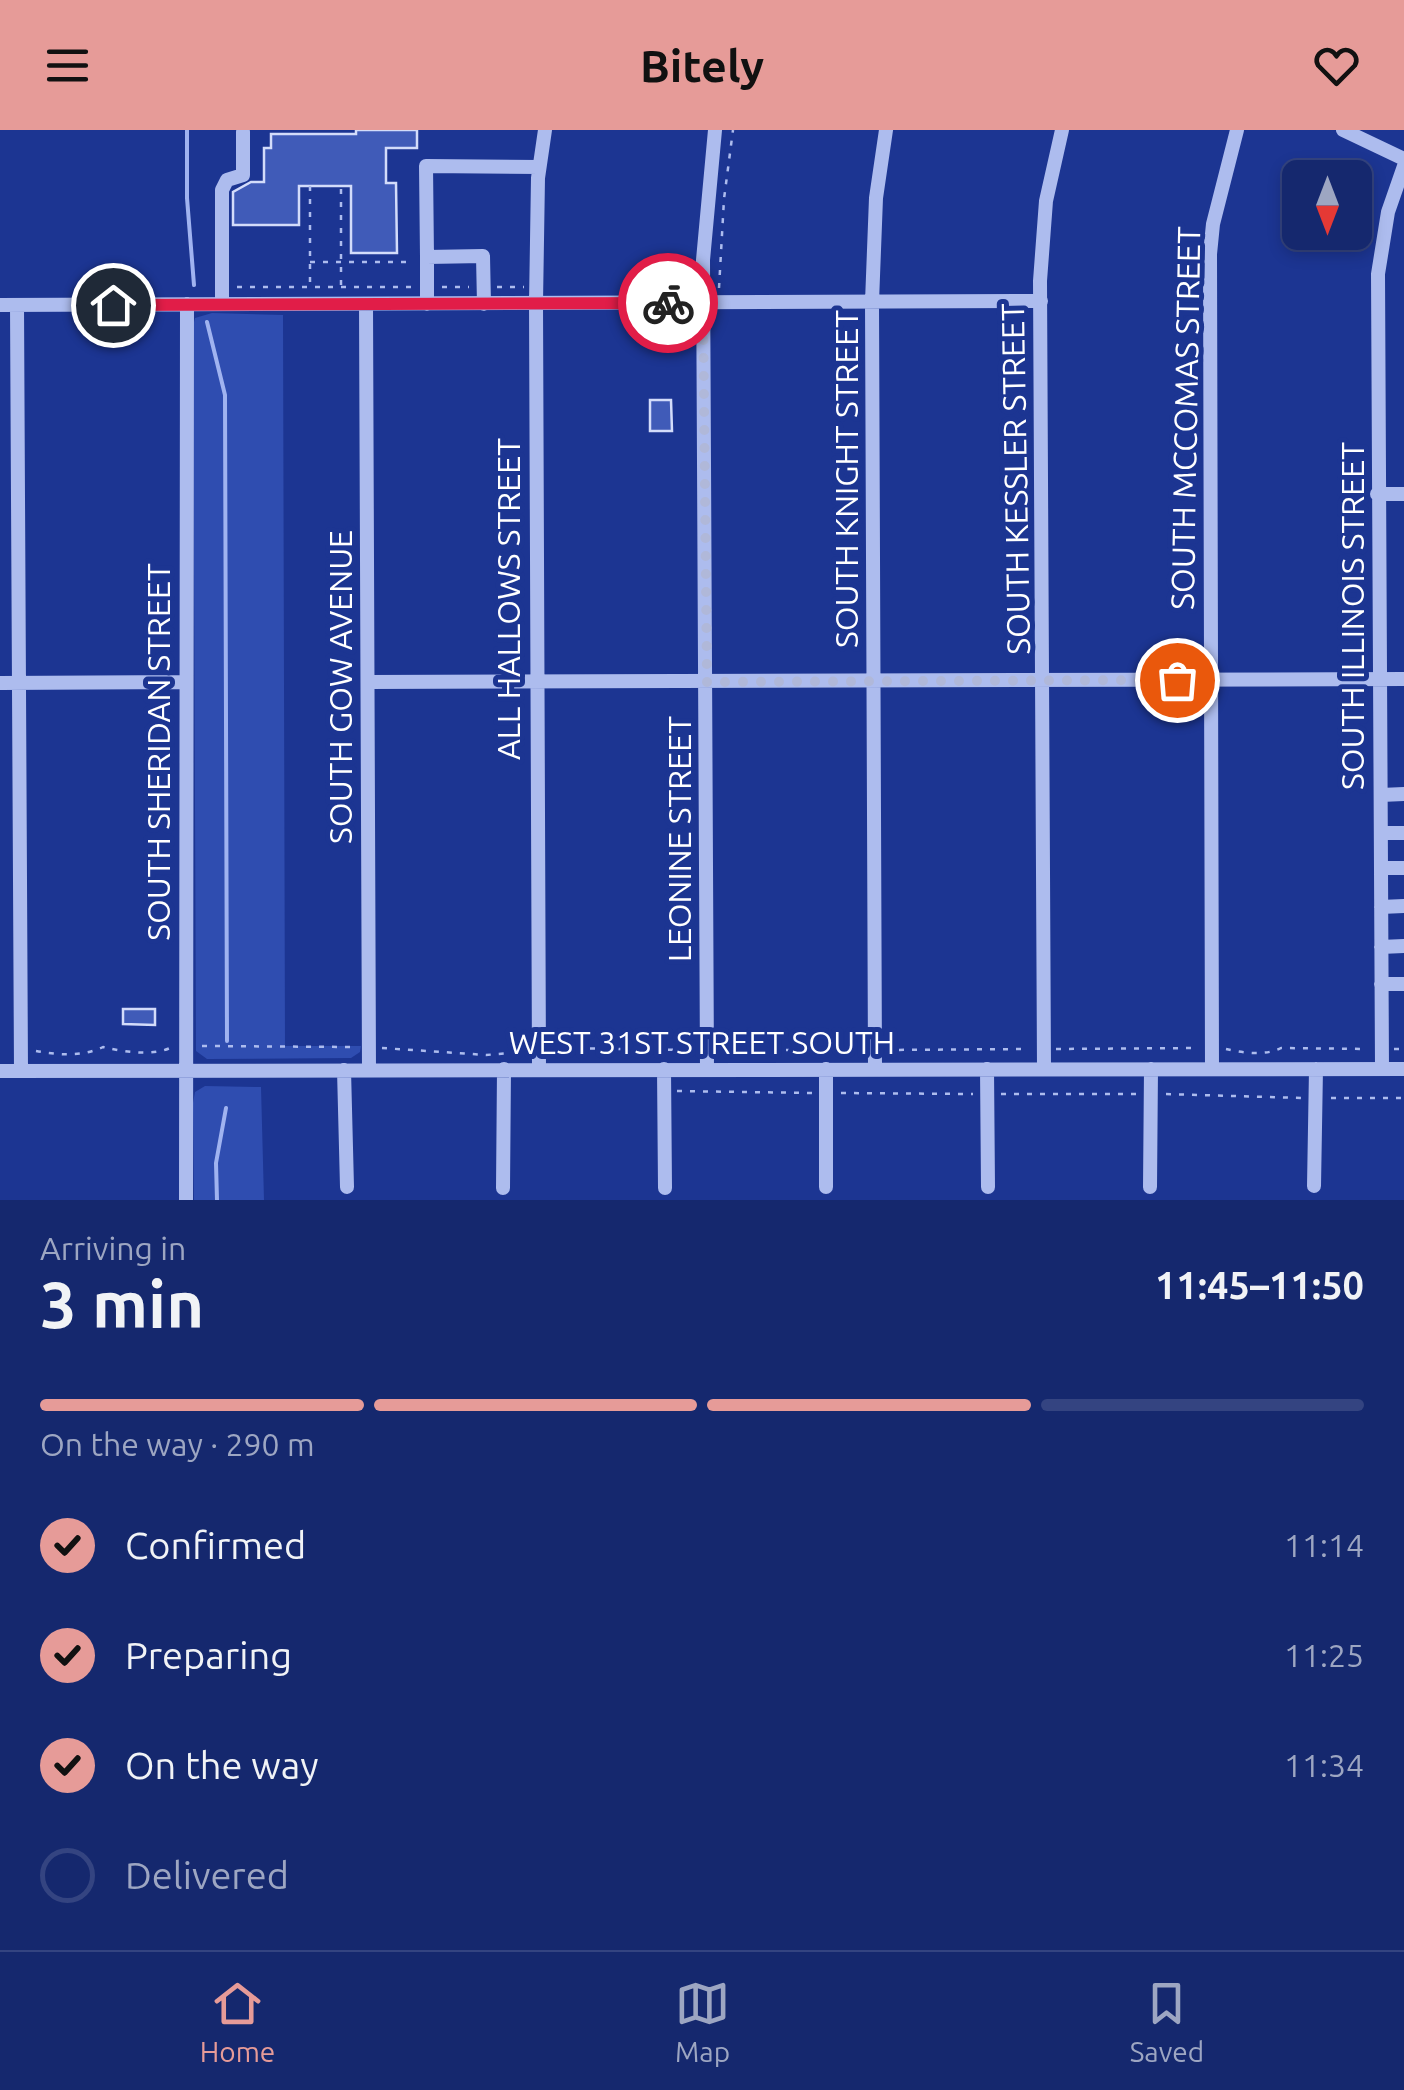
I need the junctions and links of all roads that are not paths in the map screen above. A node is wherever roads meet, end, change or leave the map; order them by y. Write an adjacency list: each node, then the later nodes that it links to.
1 (545, 130): 9 (street, ALL HALLOWS STREET)
2 (715, 130): 13 (street, LEONINE STREET)
3 (886, 130): 12 (street, SOUTH KNIGHT STREET)
4 (1062, 130): 11 (street, SOUTH KESSLER STREET)
5 (1238, 130): 26 (street, SOUTH MCCOMAS STREET)
6 (1343, 130): 8 (street)
7 (243, 132): 15 (street)
8 (1404, 163): 22 (street, SOUTH ILLINOIS STREET)
9 (540, 168): 10 (street); 19 (street, ALL HALLOWS STREET)
10 (427, 259): 17 (street); 18 (street)
11 (1041, 301): 12 (street); 28 (street, SOUTH KESSLER STREET)
12 (872, 302): 13 (street); 27 (street, SOUTH KNIGHT STREET)
13 (703, 303): 19 (street); 32 (street, LEONINE STREET)
14 (187, 304): 15 (street); 21 (street); 29 (street, SOUTH SHERIDAN STREET)
15 (222, 304): 16 (street)
16 (366, 304): 17 (street); 30 (street, SOUTH GOW AVENUE)
17 (427, 304): 18 (street)
18 (484, 304): 19 (street)
19 (536, 304): 31 (street, ALL HALLOWS STREET)
20 (0, 305): 21 (street)
21 (17, 305): 34 (street)
22 (1377, 494): 23 (street); 24 (street, SOUTH ILLINOIS STREET)
23 (1404, 494)
24 (1380, 679): 25 (street); 26 (street); 36 (street, SOUTH ILLINOIS STREET)
25 (1404, 679)
26 (1210, 680): 28 (street); 57 (street, SOUTH MCCOMAS STREET)
27 (875, 681): 28 (street); 32 (street); 53 (street, SOUTH KNIGHT STREET)
28 (1044, 681): 55 (street, SOUTH KESSLER STREET)
29 (185, 682): 34 (street); 59 (street, SOUTH SHERIDAN STREET)
30 (368, 682): 31 (street); 61 (street, SOUTH GOW AVENUE)
31 (536, 682): 32 (street); 49 (street, ALL HALLOWS STREET)
32 (707, 682): 51 (street, LEONINE STREET)
33 (0, 683): 34 (street)
34 (18, 683): 64 (street)
35 (1404, 794): 36 (street)
36 (1380, 795): 37 (street, SOUTH ILLINOIS STREET)
37 (1381, 833): 38 (street); 39 (street, SOUTH ILLINOIS STREET)
38 (1404, 833)
39 (1381, 868): 40 (street); 42 (street, SOUTH ILLINOIS STREET)
40 (1404, 868)
41 (1404, 906): 42 (street)
42 (1381, 907): 43 (street, SOUTH ILLINOIS STREET)
43 (1381, 946): 44 (street); 45 (street, SOUTH ILLINOIS STREET)
44 (1404, 946)
45 (1381, 984): 46 (street); 47 (street, SOUTH ILLINOIS STREET)
46 (1404, 984)
47 (1382, 1068): 48 (street, WEST 31ST STREET SOUTH); 58 (street, WEST 31ST STREET SOUTH)
48 (1404, 1068)
49 (538, 1069): 50 (street, WEST 31ST STREET SOUTH); 62 (street, WEST 31ST STREET SOUTH)
50 (664, 1069): 51 (street, WEST 31ST STREET SOUTH); 70 (street)
51 (707, 1069): 52 (street, WEST 31ST STREET SOUTH)
52 (826, 1069): 53 (street, WEST 31ST STREET SOUTH); 71 (street)
53 (874, 1069): 54 (street, WEST 31ST STREET SOUTH)
54 (986, 1069): 55 (street, WEST 31ST STREET SOUTH); 67 (street)
55 (1044, 1069): 56 (street, WEST 31ST STREET SOUTH)
56 (1151, 1069): 57 (street, WEST 31ST STREET SOUTH); 68 (street)
57 (1212, 1069): 58 (street, WEST 31ST STREET SOUTH)
58 (1316, 1069): 65 (street)
59 (186, 1070): 60 (street, WEST 31ST STREET SOUTH); 64 (street, WEST 31ST STREET SOUTH); 72 (street, SOUTH SHERIDAN STREET)
60 (344, 1070): 61 (street, WEST 31ST STREET SOUTH); 66 (street)
61 (369, 1070): 62 (street, WEST 31ST STREET SOUTH)
62 (504, 1070): 69 (street)
63 (0, 1071): 64 (street, WEST 31ST STREET SOUTH)
64 (22, 1071)
65 (1314, 1186)
66 (347, 1187)
67 (988, 1187)
68 (1150, 1187)
69 (503, 1188)
70 (665, 1188)
71 (826, 1188)
72 (186, 1200)

